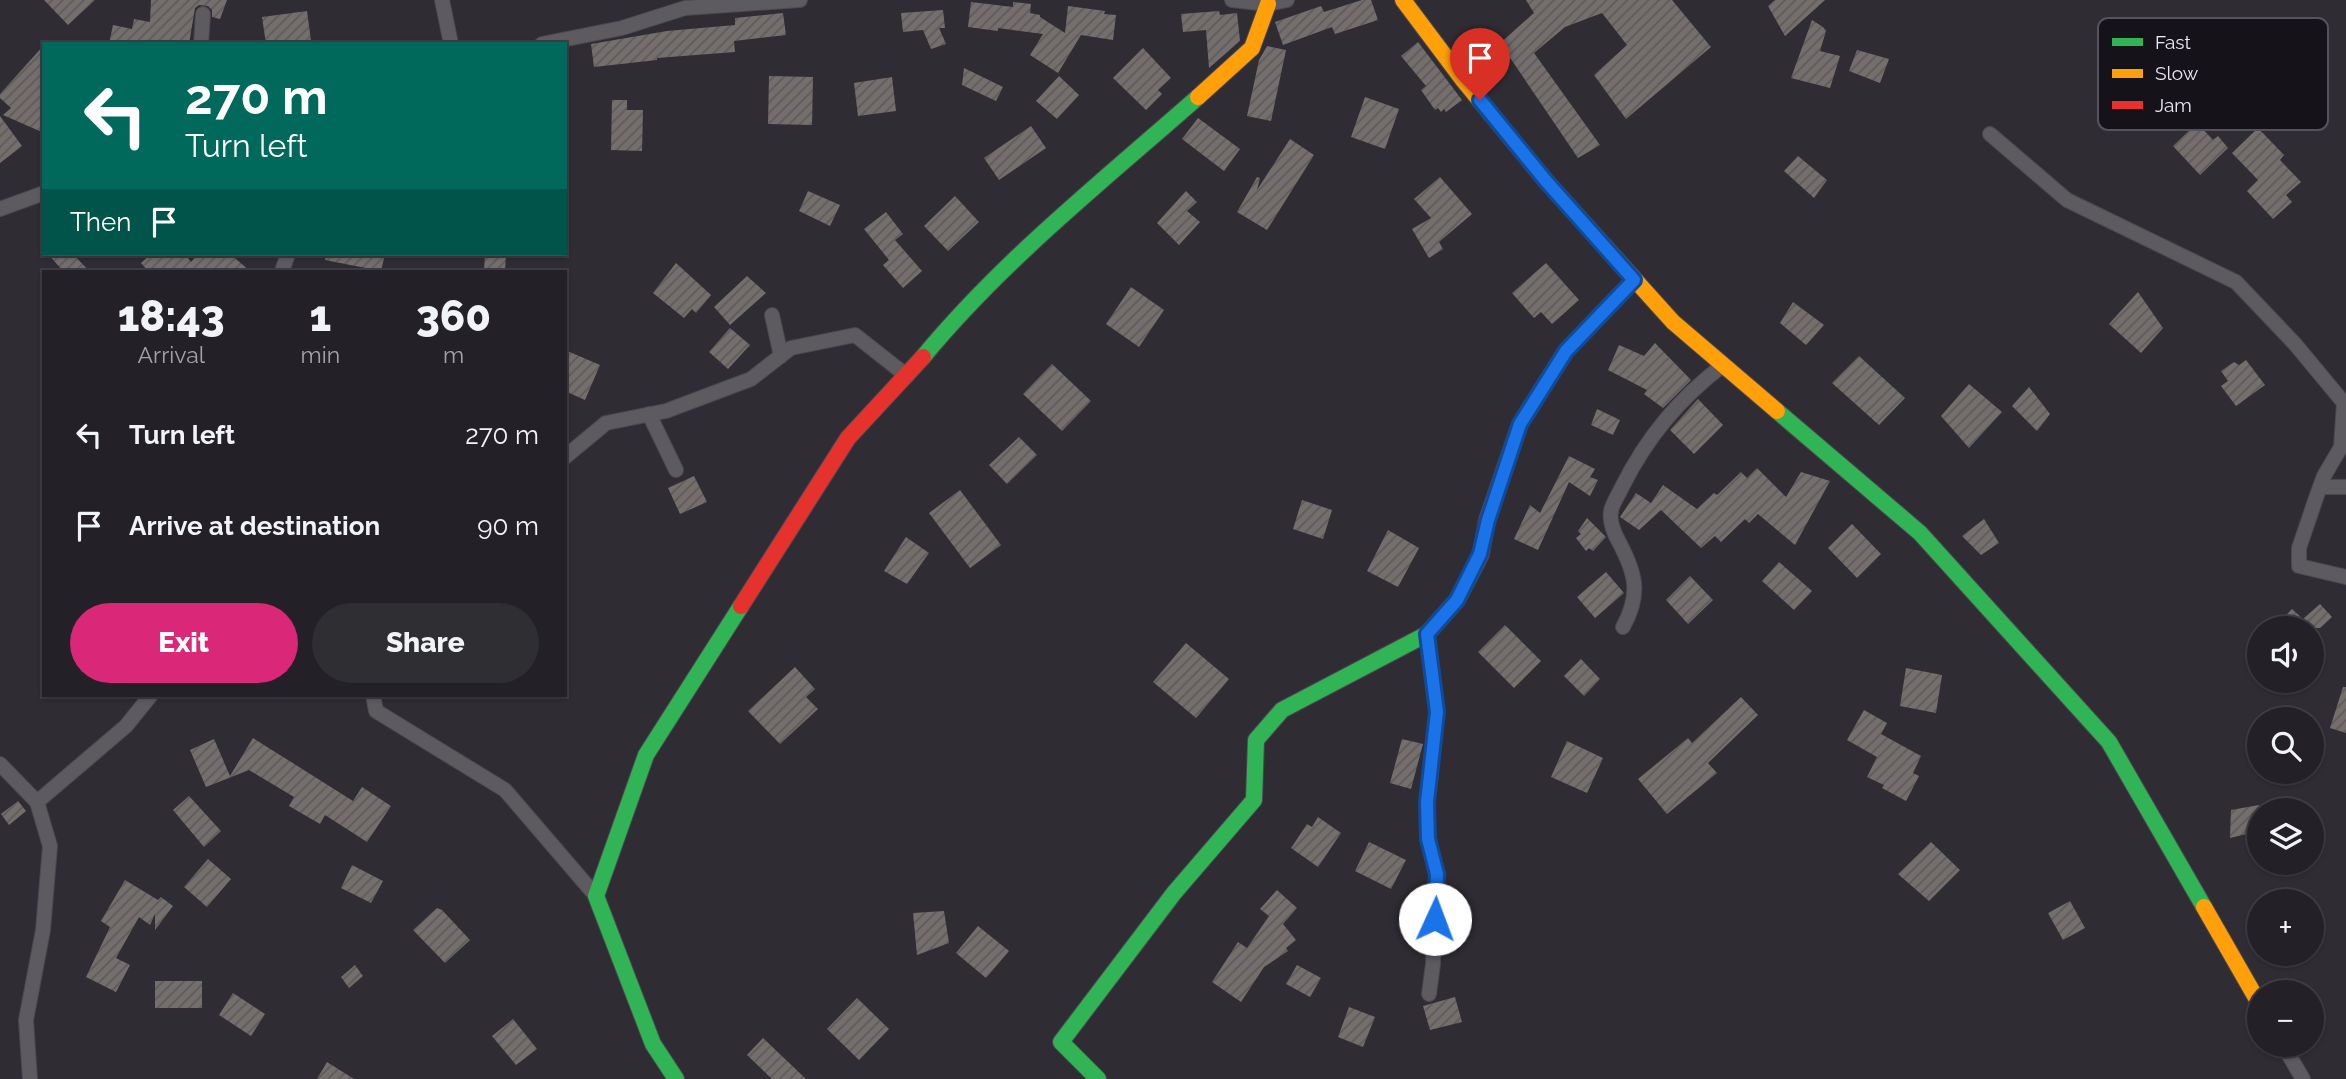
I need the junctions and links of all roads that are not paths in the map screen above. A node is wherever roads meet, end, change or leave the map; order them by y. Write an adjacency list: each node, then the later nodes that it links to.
1 (442, 0): 10 (street)
2 (800, 0): 6 (street)
3 (1232, 0): 7 (street)
4 (1287, 0): 7 (street)
5 (1403, 0): 15 (street)
6 (685, 4): 11 (street)
7 (1268, 4): 19 (street)
8 (203, 14): 9 (street)
9 (201, 42)
10 (451, 42)
11 (552, 42)
12 (1990, 134): 23 (street)
13 (42, 194): 14 (street)
14 (0, 209)
15 (1634, 280): 18 (street); 27 (street)
16 (772, 315): 17 (street)
17 (781, 356): 19 (street); 20 (street)
18 (1723, 365): 26 (street); 33 (street)
19 (907, 376): 32 (street)
20 (649, 414): 21 (street); 22 (street)
21 (567, 455)
22 (676, 470)
23 (2320, 487): 24 (street); 25 (street)
24 (2346, 487)
25 (2346, 577)
26 (1623, 627)
27 (1427, 634): 34 (street); 38 (street)
28 (149, 697): 31 (street)
29 (373, 697): 32 (street)
30 (0, 764): 31 (street)
31 (37, 802): 36 (street)
32 (596, 896): 37 (street)
33 (2247, 982)
34 (1429, 994)
35 (2290, 1057): 39 (street)
36 (30, 1079)
37 (676, 1079)
38 (1098, 1079)
39 (2303, 1079)

